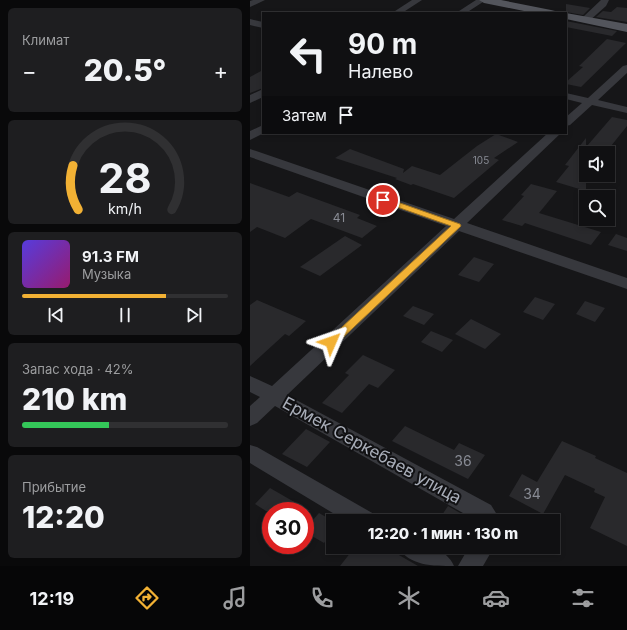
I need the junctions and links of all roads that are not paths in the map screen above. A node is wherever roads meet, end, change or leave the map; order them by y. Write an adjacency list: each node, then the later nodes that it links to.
1 (261, 0): 5 (street)
2 (418, 0): 6 (street)
3 (483, 0): 7 (street); 8 (main road)
4 (606, 0): 10 (street)
5 (250, 4)
6 (398, 12)
7 (462, 12)
8 (546, 12)
9 (567, 16): 10 (main road)
10 (585, 20): 13 (main road)
11 (250, 22): 12 (street)
12 (262, 25)
13 (627, 28)
14 (627, 68): 18 (street)
15 (262, 93): 17 (street)
16 (567, 96): 18 (street)
17 (250, 100)
18 (588, 101): 19 (street); 20 (street)
19 (627, 110)
20 (567, 121)
21 (262, 130): 23 (street)
22 (554, 134): 25 (street)
23 (250, 136)
24 (250, 153): 25 (street)
25 (457, 226): 26 (street); 28 (street)
26 (627, 284)
27 (250, 383): 28 (street, Ермек Серкебаев улица)
28 (274, 396): 29 (street); 32 (street, Ермек Серкебаев улица)
29 (250, 418)
30 (250, 453): 31 (street)
31 (354, 514)
32 (485, 514)
33 (422, 554): 35 (street)
34 (478, 554): 36 (street)
35 (442, 566)
36 (470, 566)

